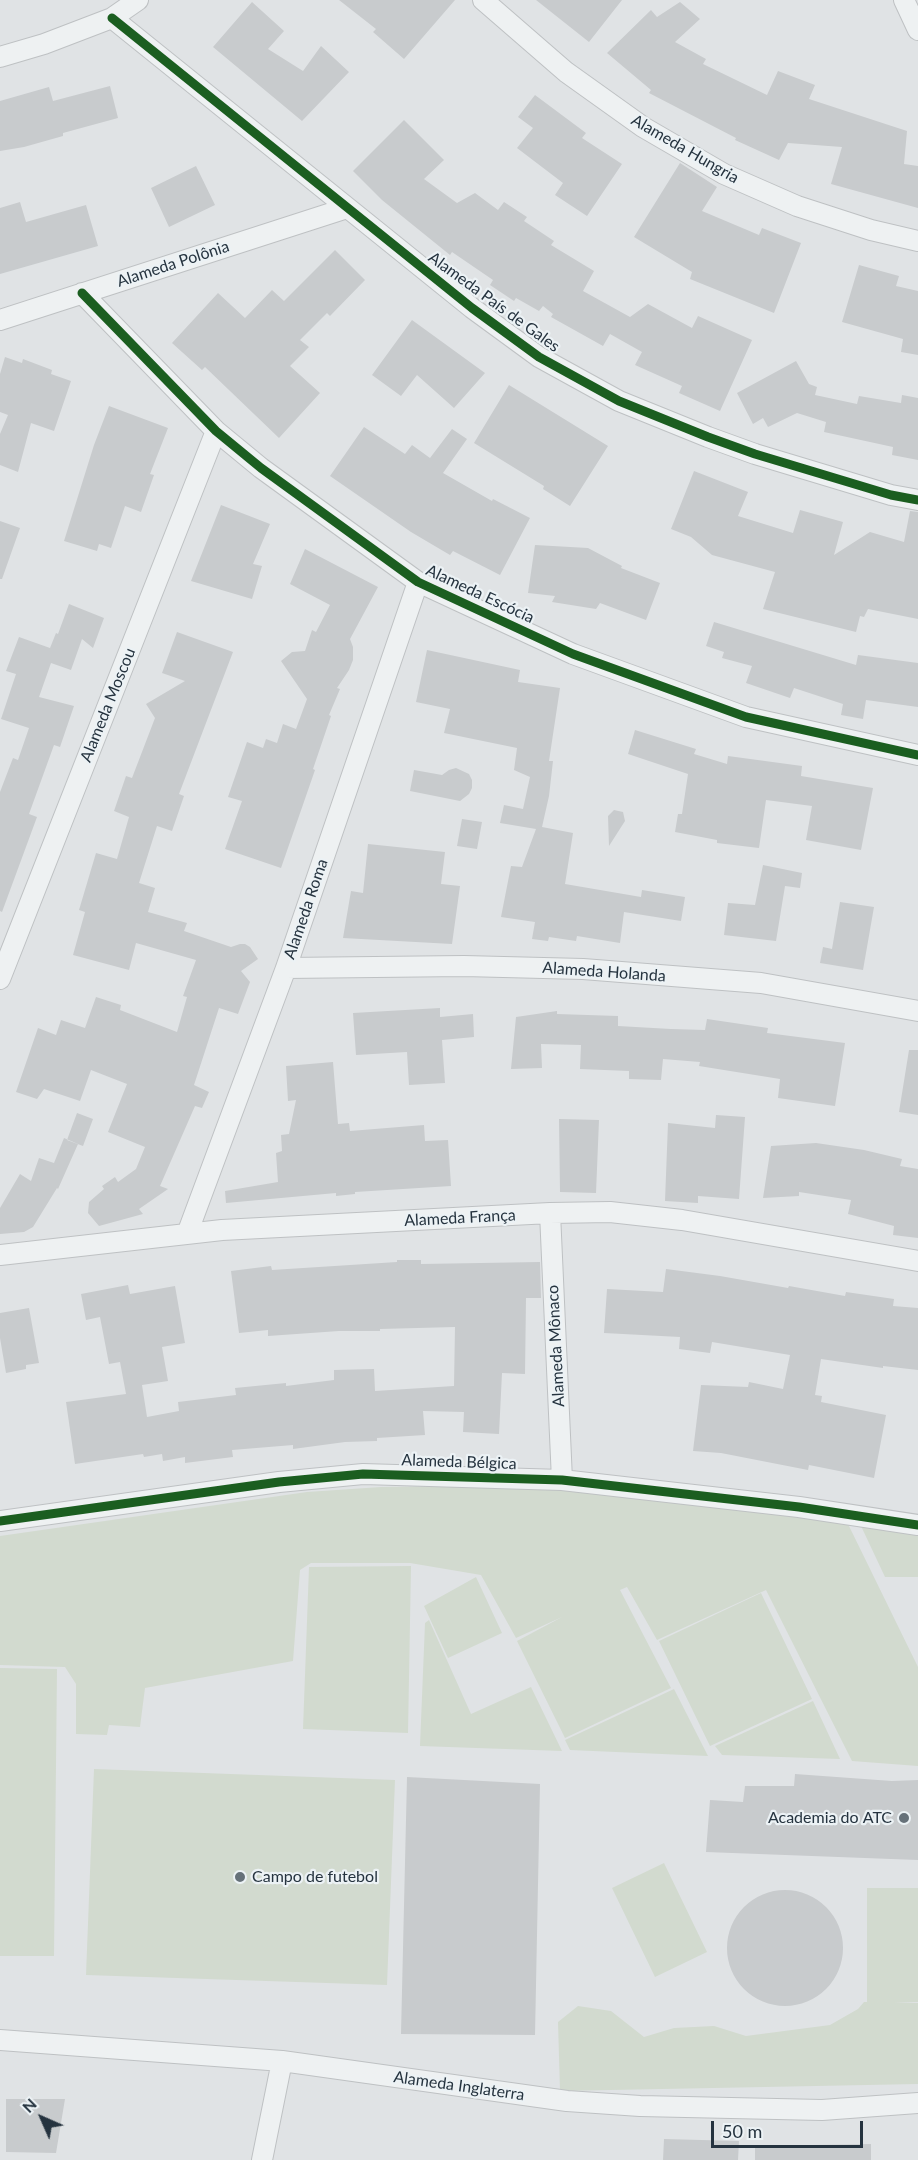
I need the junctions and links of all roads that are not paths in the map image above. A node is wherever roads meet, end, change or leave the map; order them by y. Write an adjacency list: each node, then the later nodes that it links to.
1 (138, 0): 4 (street)
2 (483, 0): 8 (street, Alameda Hungria)
3 (904, 0): 5 (street)
4 (112, 18): 6 (street); 7 (street, Alameda País de Gales)
5 (918, 30)
6 (0, 57)
7 (347, 208): 9 (street, Alameda Polônia); 12 (street, Alameda País de Gales)
8 (918, 241)
9 (82, 293): 10 (street, Alameda Polônia); 11 (street, Alameda Escócia)
10 (0, 320)
11 (216, 431): 13 (street, Alameda Escócia); 16 (street, Alameda Moscou)
12 (918, 500)
13 (418, 582): 14 (street, Alameda Escócia); 15 (street, Alameda Roma)
14 (918, 755)
15 (286, 968): 17 (street, Alameda Holanda); 19 (street, Alameda Roma)
16 (0, 979)
17 (918, 1011)
18 (550, 1213): 19 (street, Alameda França); 21 (street, Alameda França); 22 (street, Alameda Mônaco)
19 (187, 1234): 20 (street, Alameda França)
20 (0, 1255)
21 (918, 1261)
22 (562, 1480): 23 (street, Alameda Bélgica); 24 (street, Alameda Bélgica)
23 (0, 1521)
24 (918, 1526)
25 (0, 2040): 26 (street, Alameda Inglaterra)
26 (282, 2061): 27 (street, Alameda Inglaterra); 28 (street)
27 (918, 2103)
28 (262, 2160)

